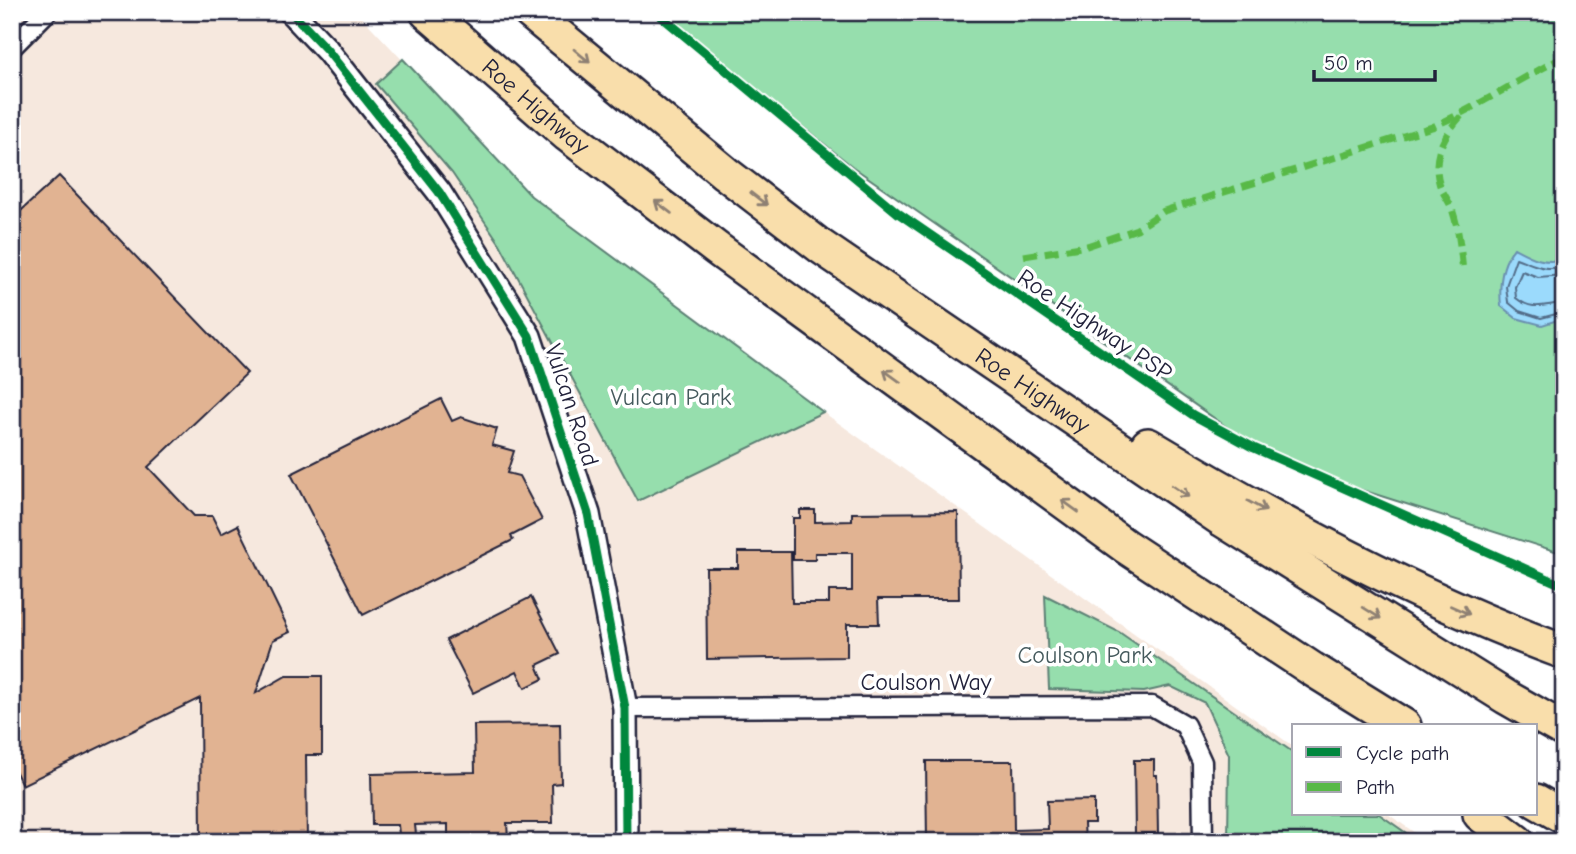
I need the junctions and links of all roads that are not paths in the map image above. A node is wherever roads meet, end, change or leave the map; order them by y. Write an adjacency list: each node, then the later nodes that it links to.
1 (47, 12): 5 (street)
2 (291, 12): 9 (street, Vulcan Road)
3 (427, 12): 7 (highway, Roe Highway, one-way to 3)
4 (530, 12): 6 (highway, Roe Highway, one-way to 6)
5 (12, 47)
6 (820, 246): 8 (highway, one-way to 8); 12 (highway, Roe Highway, one-way to 12)
7 (1125, 546): 10 (highway); 11 (highway, Roe Highway)
8 (1564, 652)
9 (625, 709): 16 (street, Vulcan Road); 17 (street, Coulson Way)
10 (1357, 724)
11 (1401, 724)
12 (1564, 730)
13 (1538, 802): 15 (highway)
14 (1482, 816): 18 (highway)
15 (1564, 817)
16 (626, 842)
17 (1202, 842)
18 (1517, 842)

